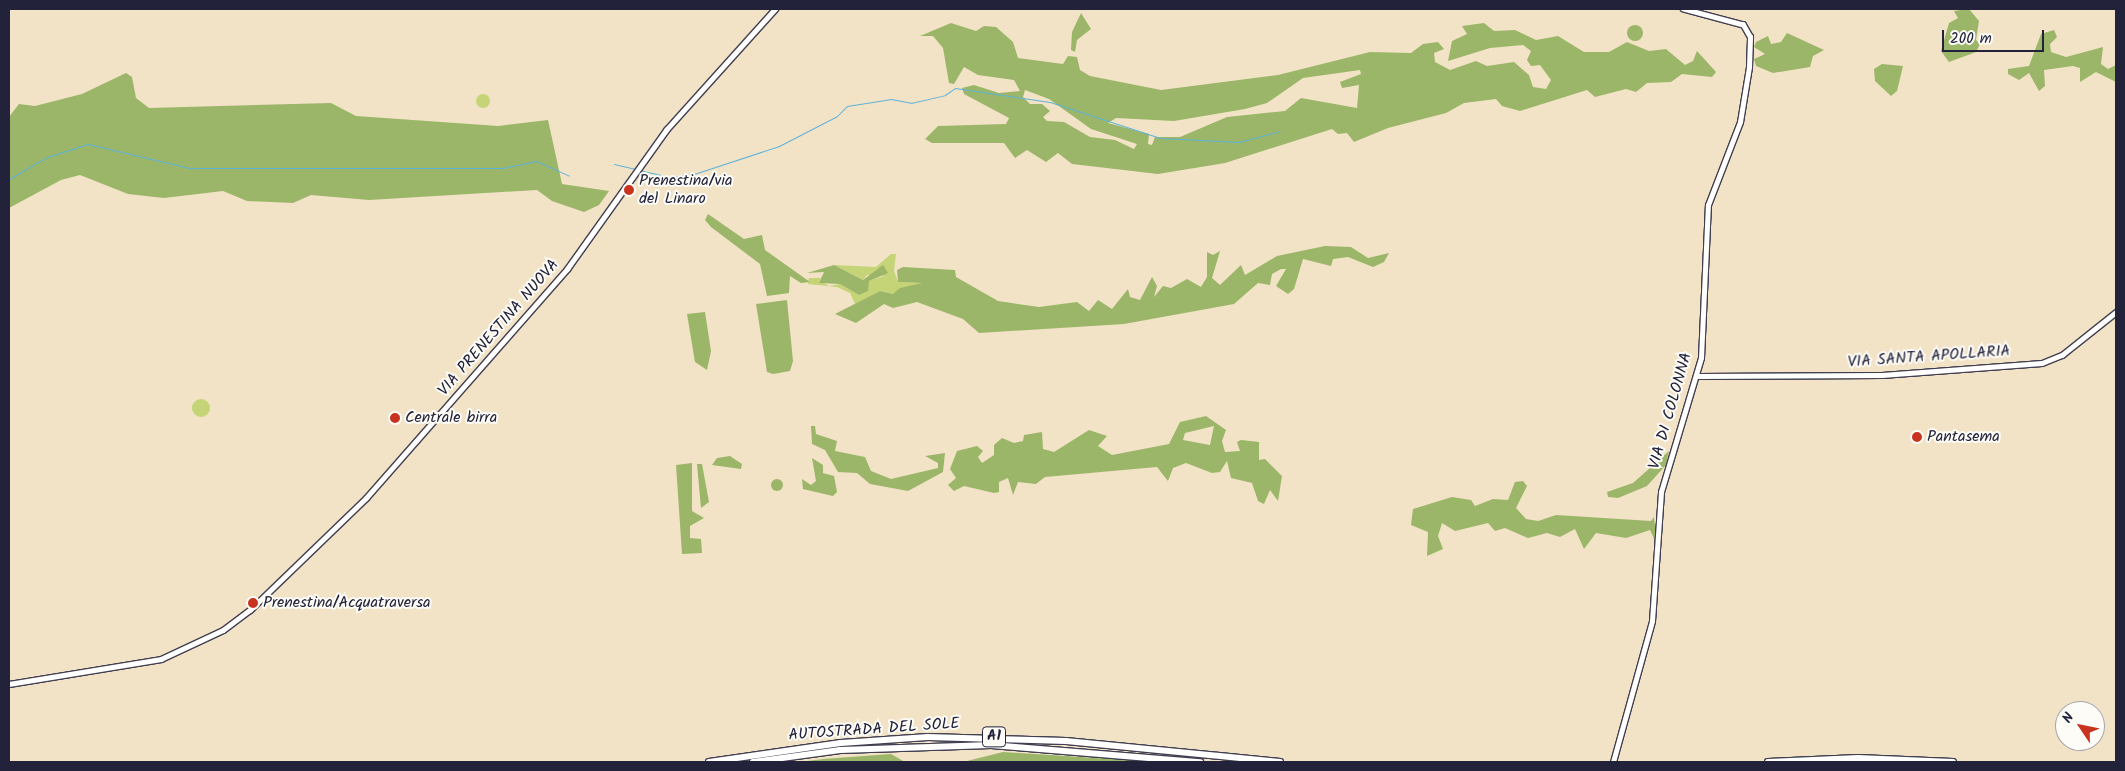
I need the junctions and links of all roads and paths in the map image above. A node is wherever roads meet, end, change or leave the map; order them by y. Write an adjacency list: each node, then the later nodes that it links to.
1 (776, 9): 5 (street, VIA PRENESTINA NUOVA)
2 (1683, 9): 4 (street, VIA DI COLONNA)
3 (2116, 312): 4 (street, VIA SANTA APOLLARIA)
4 (1698, 376): 10 (street, VIA DI COLONNA)
5 (9, 684)
6 (709, 762): 9 (highway, AUTOSTRADA DEL SOLE / A1)
7 (752, 762): 8 (highway, AUTOSTRADA DEL SOLE / A1)
8 (1200, 762)
9 (1280, 762)
10 (1613, 762)
11 (1768, 762): 12 (highway)
12 (1953, 762)

